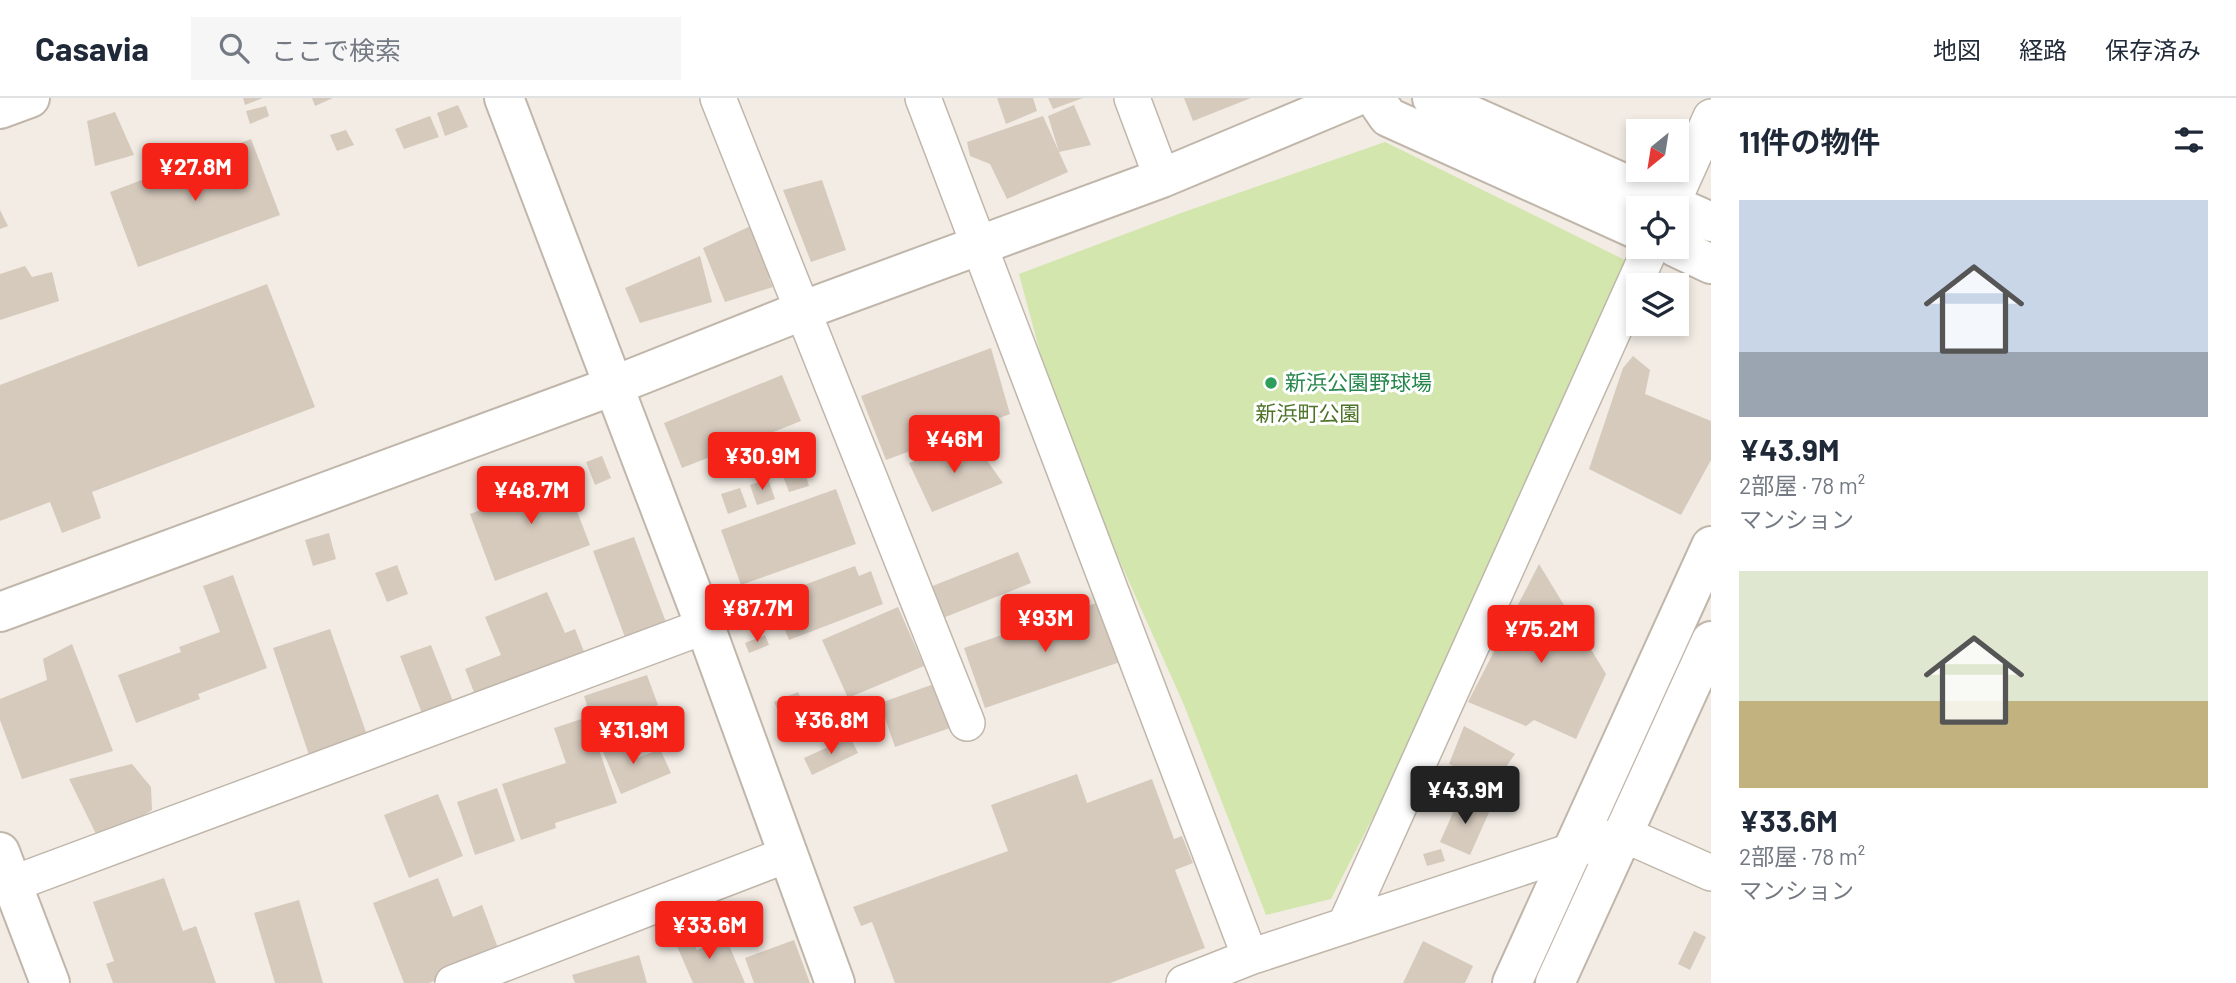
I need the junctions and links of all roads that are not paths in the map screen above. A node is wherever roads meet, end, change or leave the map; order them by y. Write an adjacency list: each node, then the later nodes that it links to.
1 (30, 98): 9 (street)
2 (718, 98): 21 (street)
3 (923, 98): 17 (street)
4 (1132, 98): 11 (street)
5 (1353, 98): 11 (street)
6 (1375, 98): 16 (street)
7 (1432, 98): 12 (street)
8 (513, 101): 22 (street)
9 (0, 109)
10 (1711, 117): 13 (street)
11 (1162, 178): 17 (street)
12 (1647, 196)
13 (1676, 196)
14 (1689, 214): 15 (street)
15 (1711, 222)
16 (1626, 225)
17 (980, 245): 21 (street); 34 (street)
18 (1689, 254): 20 (street)
19 (1646, 259): 33 (street)
20 (1711, 264)
21 (804, 310): 22 (street); 27 (street)
22 (613, 386): 24 (street); 25 (street)
23 (1711, 546): 29 (street)
24 (0, 612)
25 (705, 626): 30 (street); 31 (street)
26 (1711, 641): 28 (street)
27 (967, 723)
28 (1623, 834): 29 (street); 32 (street); 40 (street)
29 (1572, 852): 33 (street); 39 (street)
30 (789, 854): 36 (street); 37 (street)
31 (6, 868): 35 (street)
32 (1711, 873)
33 (1345, 926): 34 (street)
34 (1250, 957): 38 (street)
35 (50, 983)
36 (453, 983)
37 (835, 983)
38 (1184, 983)
39 (1512, 983)
40 (1555, 983)

